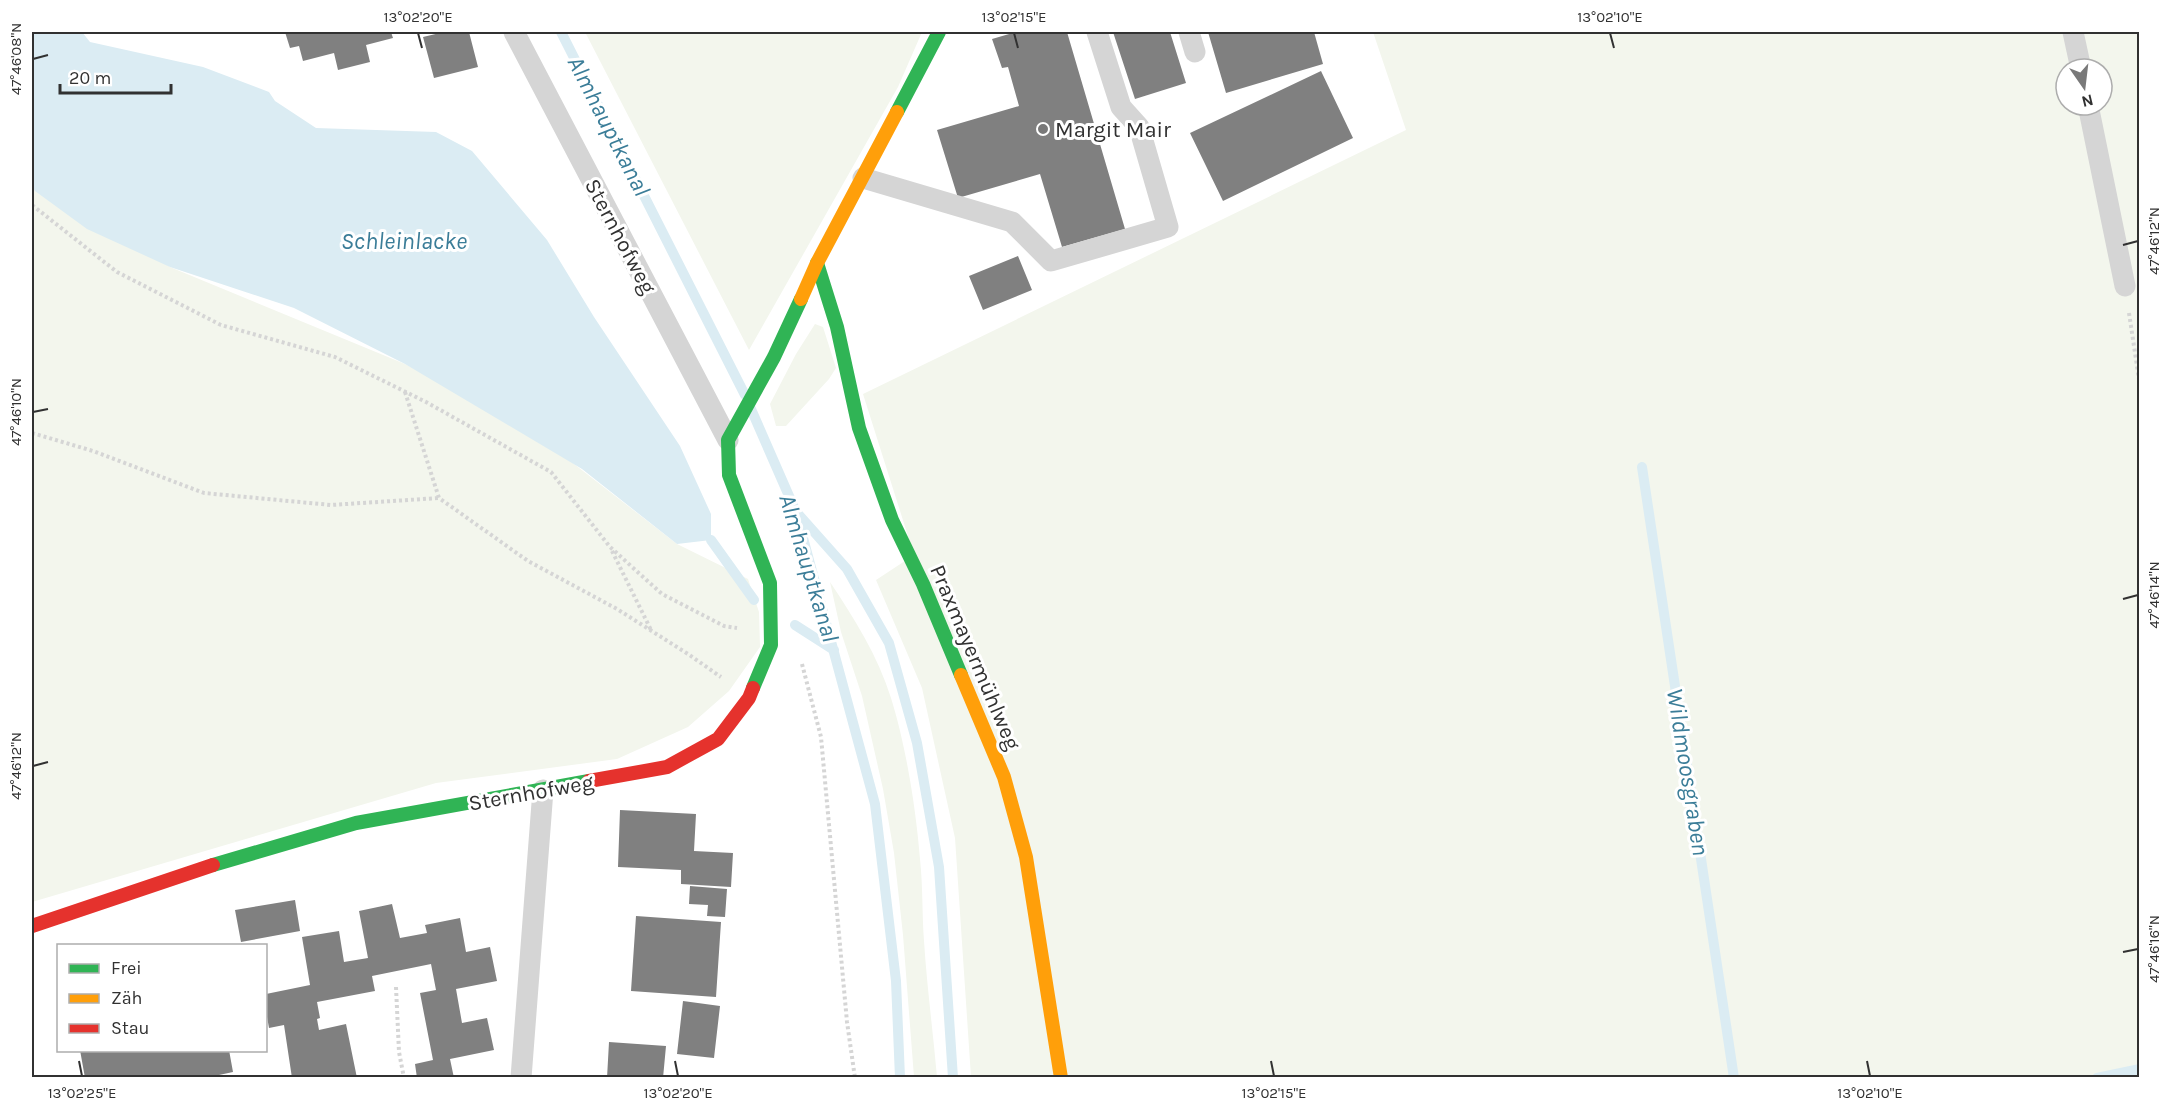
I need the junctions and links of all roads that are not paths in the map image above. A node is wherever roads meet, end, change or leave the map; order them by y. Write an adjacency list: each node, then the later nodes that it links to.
1 (514, 32): 12 (lane, Sternhofweg)
2 (939, 32): 9 (street)
3 (1097, 32): 9 (lane)
4 (1189, 32): 6 (lane)
5 (2073, 32): 7 (lane)
6 (1195, 52)
7 (2078, 57)
8 (2090, 117): 11 (lane)
9 (863, 178): 10 (street)
10 (817, 263): 12 (street); 16 (street, Praxmayermühlweg)
11 (2125, 286)
12 (728, 440): 13 (street, Sternhofweg)
13 (543, 790): 14 (street, Sternhofweg); 15 (lane)
14 (32, 926)
15 (521, 1077)
16 (1061, 1077)

